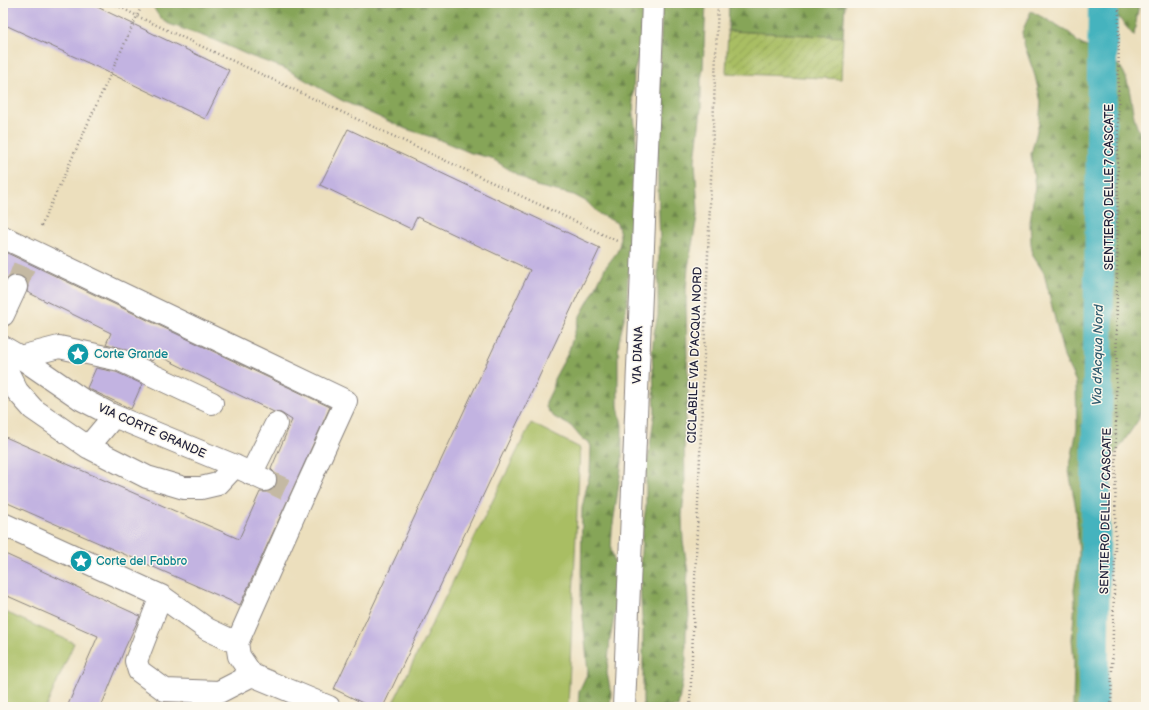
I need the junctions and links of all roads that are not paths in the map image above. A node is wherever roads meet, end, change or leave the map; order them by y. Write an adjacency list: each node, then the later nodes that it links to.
1 (653, 3): 16 (street, VIA DIANA)
2 (3, 237): 13 (street)
3 (16, 287): 4 (street)
4 (3, 315)
5 (9, 356): 6 (street); 7 (street, VIA CORTE GRANDE); 9 (street)
6 (212, 403)
7 (114, 416): 9 (street); 10 (street, VIA CORTE GRANDE)
8 (276, 424): 10 (street)
9 (88, 447): 10 (street)
10 (251, 474)
11 (3, 524): 12 (street)
12 (161, 596): 13 (street); 14 (street)
13 (237, 643): 14 (street)
14 (252, 675): 15 (street)
15 (329, 707)
16 (624, 707)

